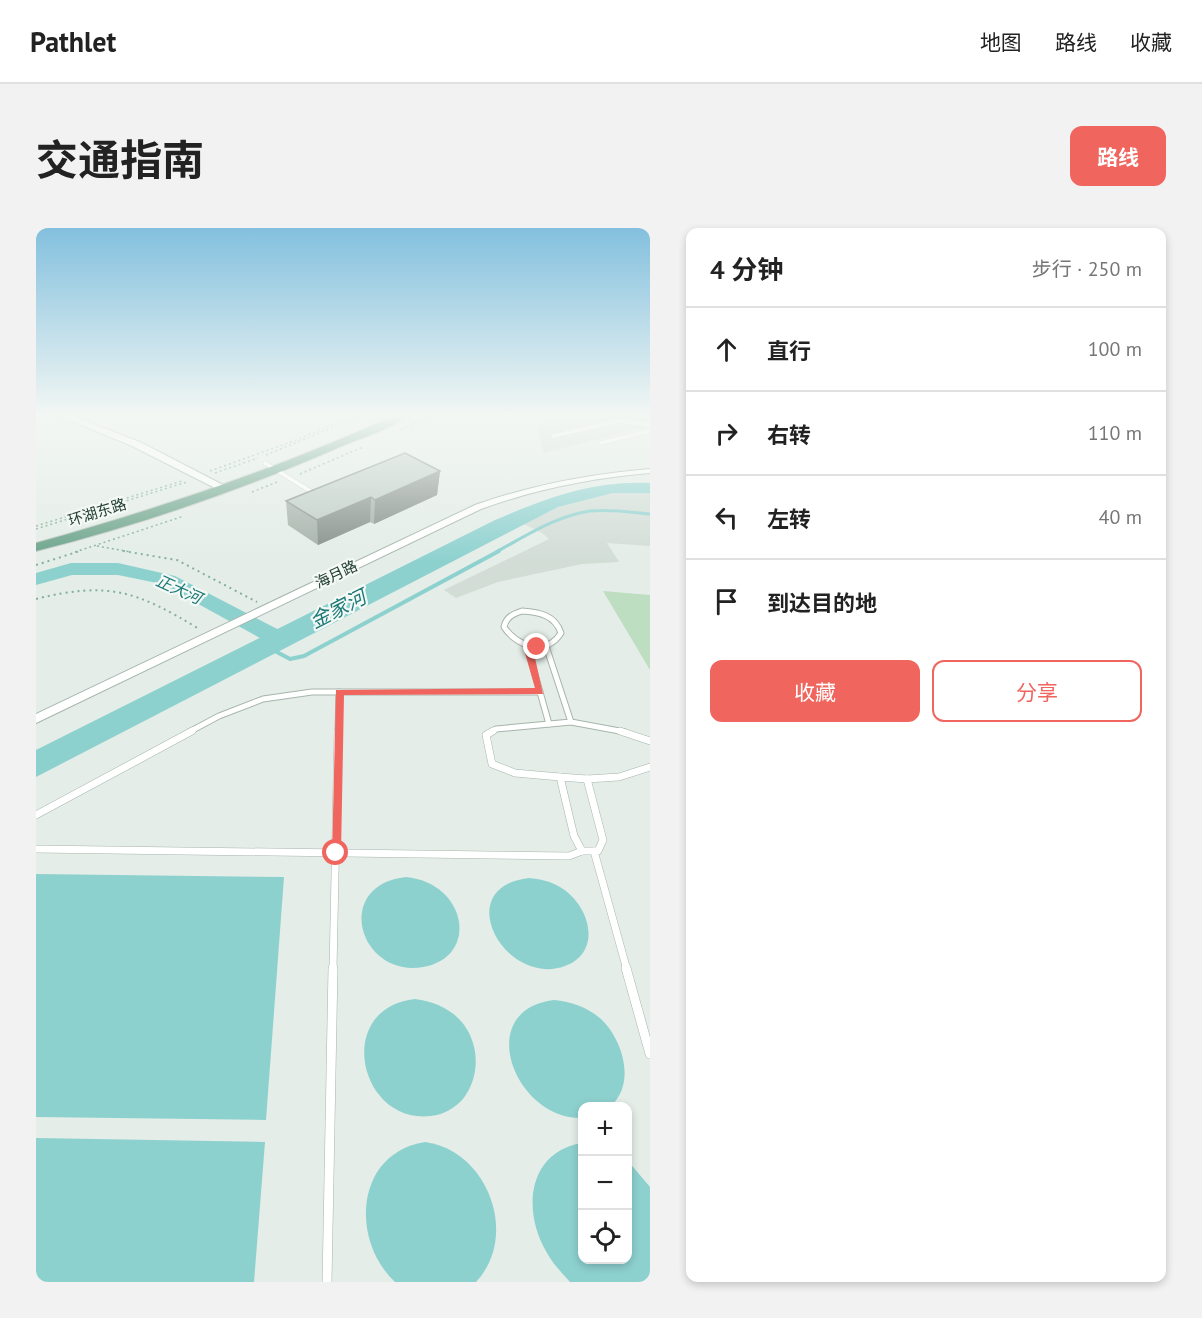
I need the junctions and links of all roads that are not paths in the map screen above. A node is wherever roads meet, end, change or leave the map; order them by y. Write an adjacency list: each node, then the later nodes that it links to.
1 (181, 464): 7 (main road)
2 (191, 464): 7 (main road)
3 (274, 464): 5 (main road, 环湖东路)
4 (275, 464): 5 (main road, 环湖东路)
5 (270, 466): 7 (main road, 环湖东路); 7 (main road, 环湖东路); 8 (lane)
6 (650, 471): 15 (street, 海月路)
7 (220, 482): 9 (main road, 环湖东路); 10 (main road, 环湖东路)
8 (318, 496)
9 (36, 537)
10 (36, 548)
11 (527, 646): 12 (lane); 12 (lane); 14 (lane)
12 (546, 646): 16 (lane)
13 (339, 692): 14 (lane); 22 (lane); 26 (lane)
14 (540, 692): 17 (lane)
15 (36, 719)
16 (571, 723): 17 (lane); 18 (lane)
17 (549, 724): 20 (lane)
18 (650, 741)
19 (650, 767): 21 (lane)
20 (560, 777): 21 (lane); 24 (lane)
21 (587, 779): 25 (lane)
22 (36, 814)
23 (36, 849): 26 (lane)
24 (582, 851): 25 (lane); 26 (lane)
25 (594, 851): 27 (lane)
26 (336, 853): 28 (lane)
27 (650, 1054)
28 (327, 1282)

